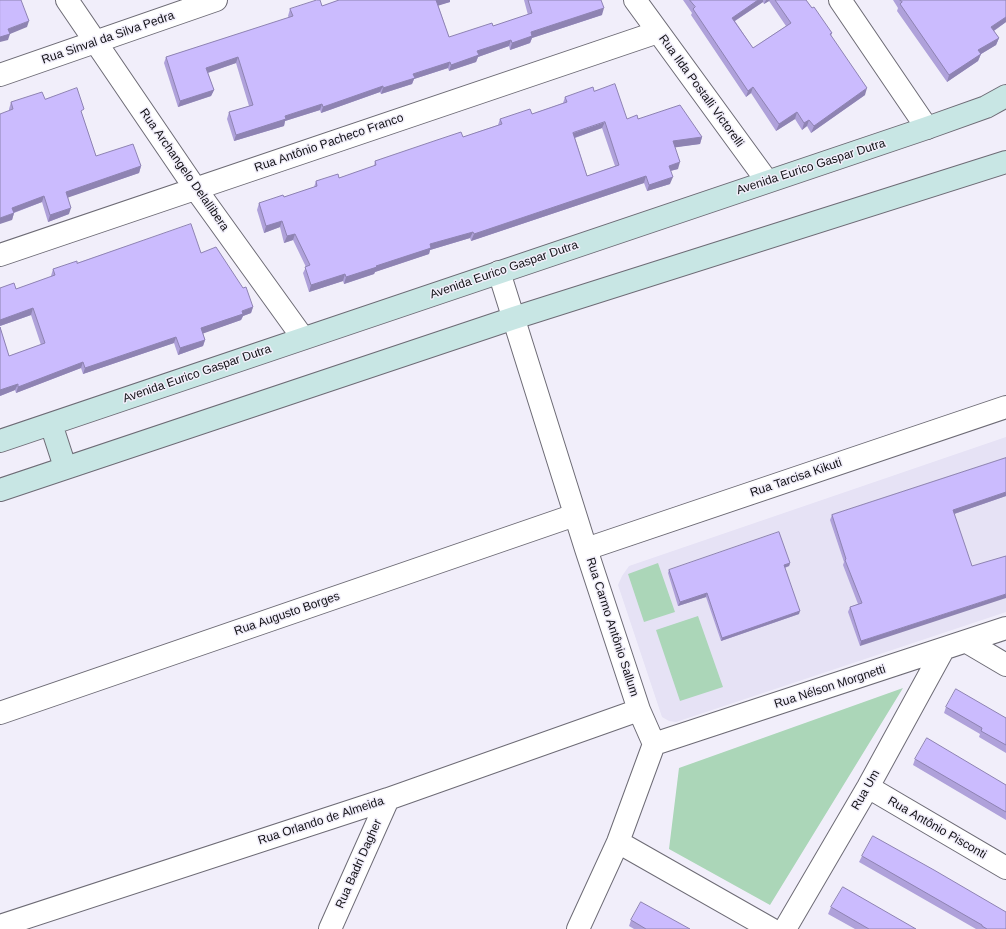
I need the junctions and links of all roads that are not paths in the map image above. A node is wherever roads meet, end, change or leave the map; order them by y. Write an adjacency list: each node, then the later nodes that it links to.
1 (66, 0): 6 (street, Rua Archangelo Delallibera)
2 (216, 0): 6 (street, Rua Sinval da Silva Pedra)
3 (635, 0): 5 (street, Rua Ilda Postalli Victorelli)
4 (840, 0): 9 (street)
5 (658, 32): 11 (street, Rua Ilda Postalli Victorelli); 12 (street, Rua Antônio Pacheco Franco)
6 (95, 42): 7 (street, Rua Sinval da Silva Pedra); 12 (street, Rua Archangelo Delallibera)
7 (0, 75)
8 (1006, 96): 9 (street, Avenida Eurico Gaspar Dutra)
9 (927, 128): 11 (street, Avenida Eurico Gaspar Dutra)
10 (1006, 162): 15 (street)
11 (767, 181): 14 (street, Avenida Eurico Gaspar Dutra)
12 (195, 188): 13 (street, Rua Antônio Pacheco Franco); 16 (street, Rua Archangelo Delallibera)
13 (0, 255)
14 (499, 272): 15 (street, Rua Carmo Antônio Sallum); 16 (street, Avenida Eurico Gaspar Dutra)
15 (514, 318): 20 (street); 22 (street, Rua Carmo Antônio Sallum)
16 (303, 338): 18 (street, Avenida Eurico Gaspar Dutra)
17 (1006, 407): 23 (street, Rua Tarcisa Kikuti)
18 (50, 424): 19 (street, Avenida Eurico Gaspar Dutra); 20 (street)
19 (0, 441)
20 (65, 467): 21 (street)
21 (0, 490)
22 (575, 515): 23 (street, Rua Carmo Antônio Sallum); 29 (street, Rua Augusto Borges)
23 (586, 549): 28 (street, Rua Carmo Antônio Sallum)
24 (1006, 628): 25 (street, Rua Nélson Morgnetti)
25 (967, 642): 26 (street, Rua Nélson Morgnetti); 27 (street)
26 (943, 650): 30 (street, Rua Nélson Morgnetti); 31 (street, Rua Um)
27 (1006, 664)
28 (639, 710): 30 (street, Rua Carmo Antônio Sallum); 32 (street, Rua Orlando de Almeida)
29 (0, 713)
30 (654, 744): 33 (street)
31 (868, 787): 34 (street, Rua Antônio Pisconti); 39 (street, Rua Um)
32 (388, 799): 35 (street, Rua Orlando de Almeida); 36 (street, Rua Badri Dagher)
33 (618, 842): 37 (street); 38 (street)
34 (1006, 868)
35 (0, 926)
36 (330, 929)
37 (578, 929)
38 (771, 929)
39 (785, 929)

